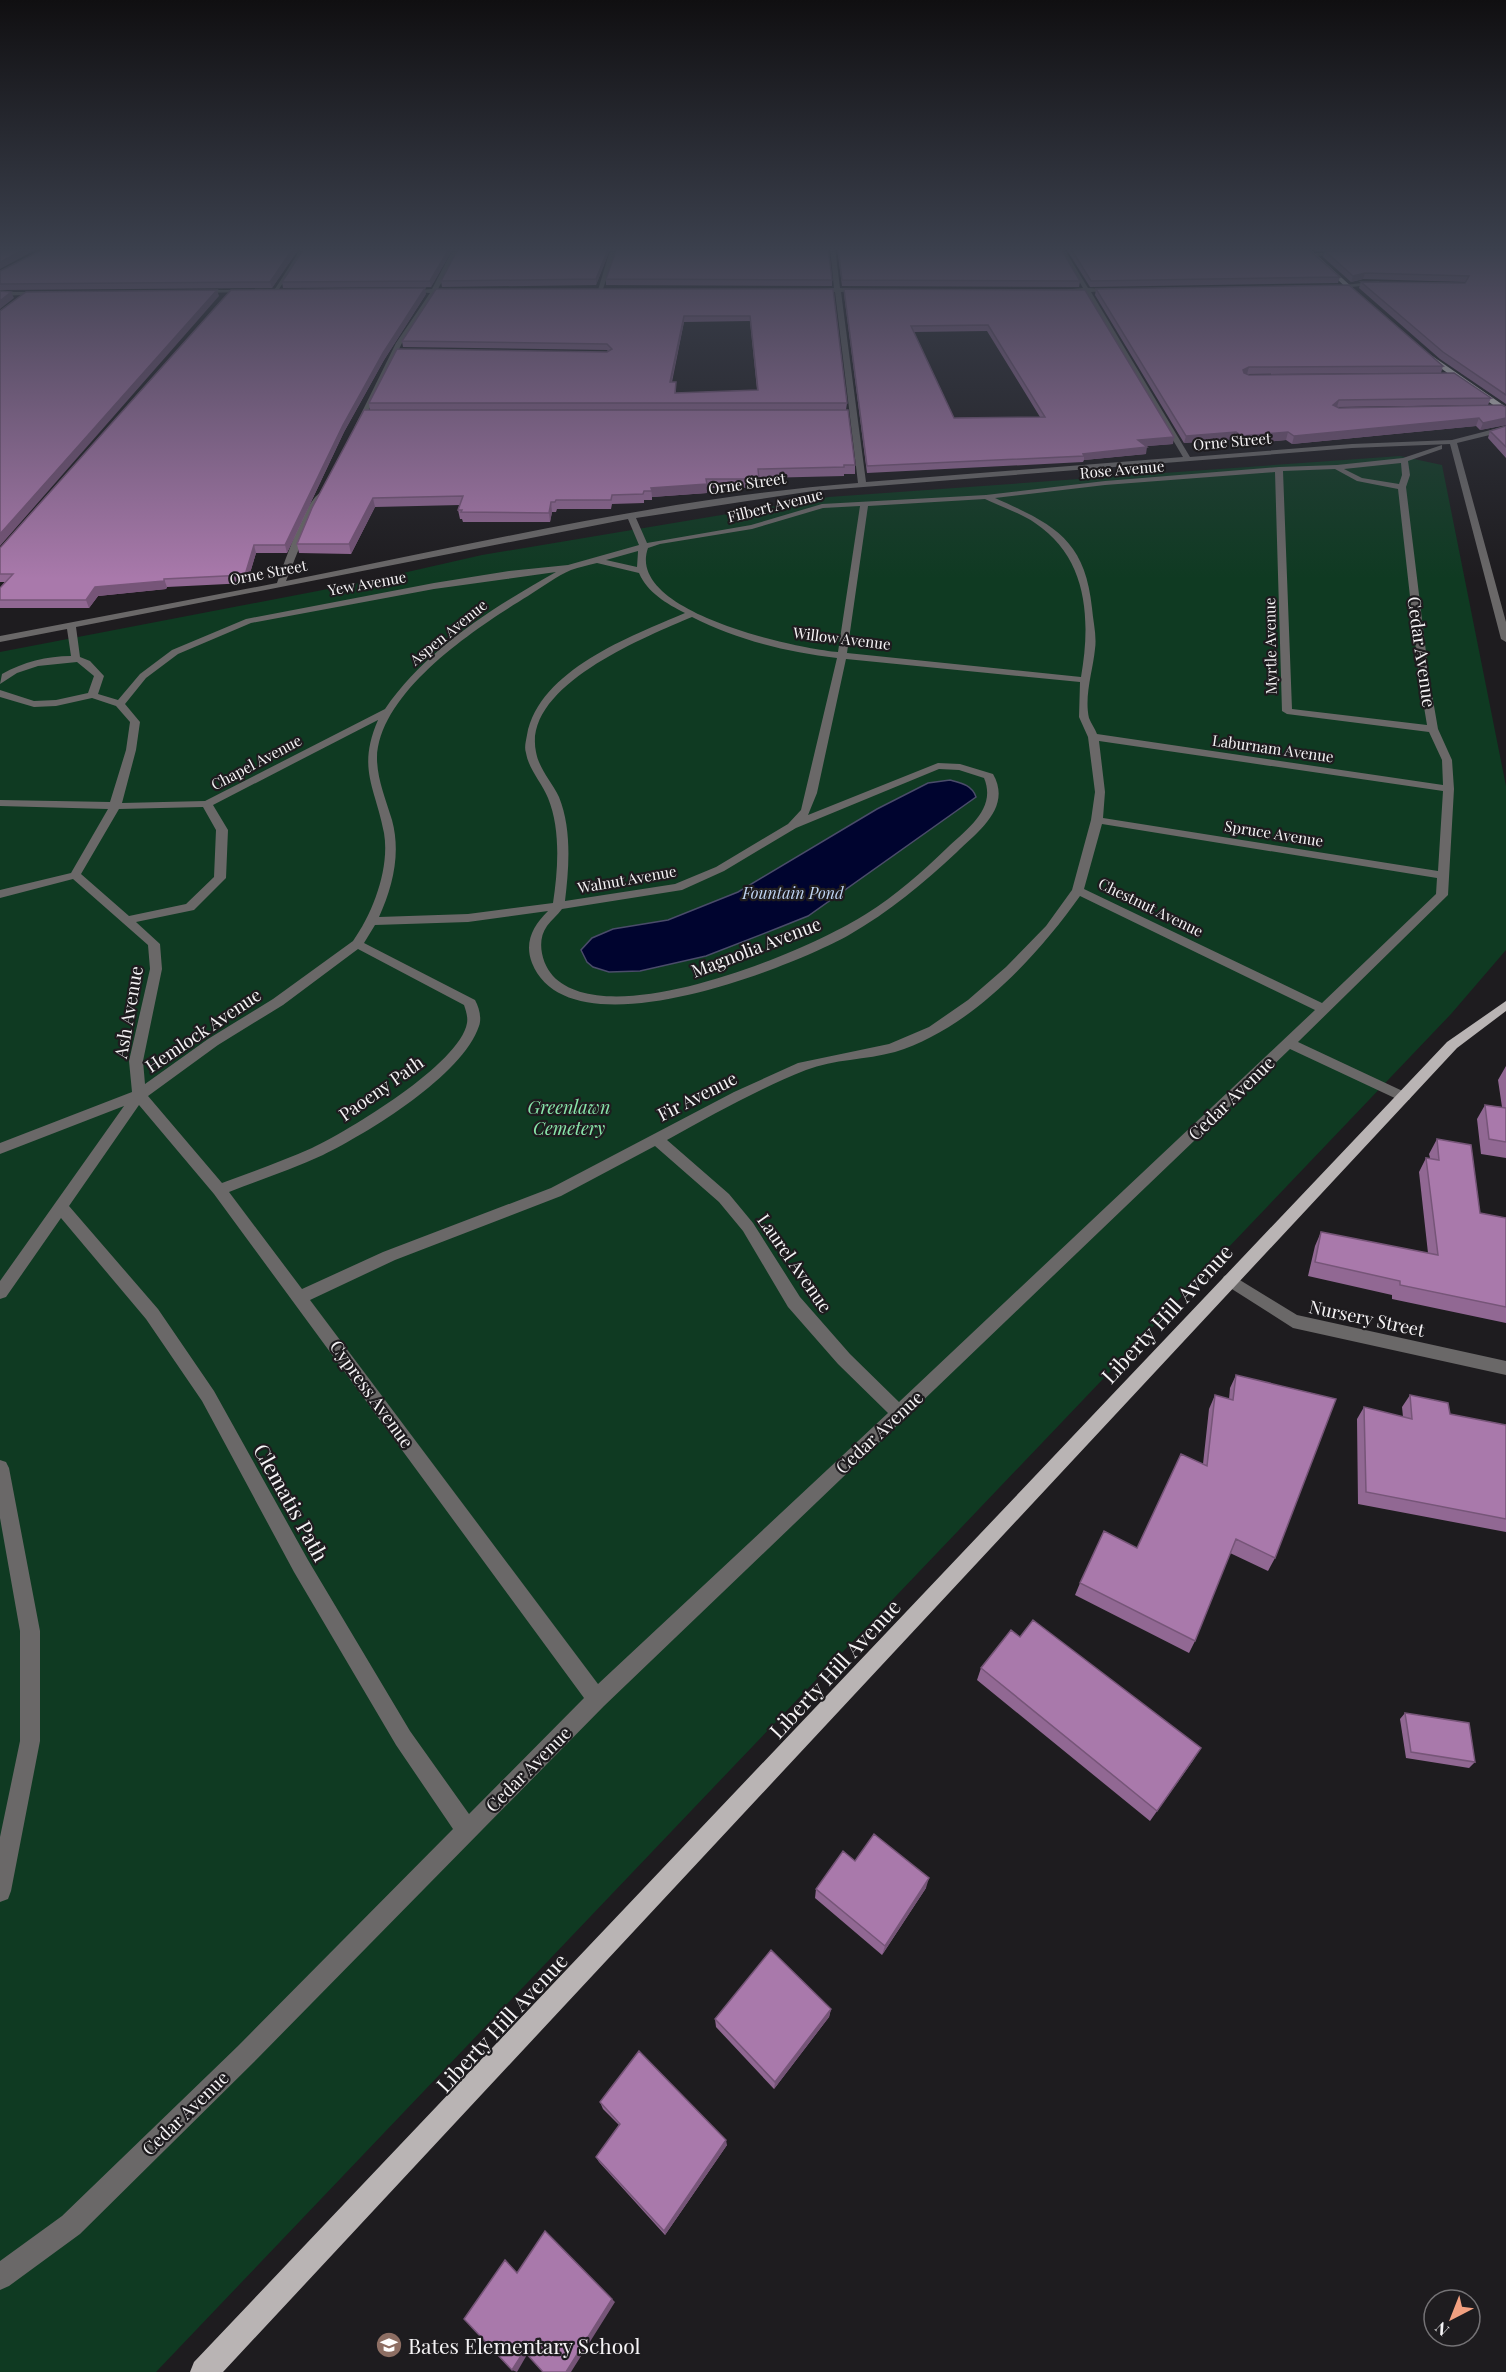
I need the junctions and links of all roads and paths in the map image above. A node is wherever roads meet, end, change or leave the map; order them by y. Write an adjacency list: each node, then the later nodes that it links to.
1 (392, 358): 8 (street)
2 (846, 358): 11 (street)
3 (1127, 358): 15 (street)
4 (1431, 358): 6 (highway)
5 (1443, 376): 6 (street)
6 (1455, 376): 7 (highway)
7 (1500, 409)
8 (363, 414): 9 (street); 13 (street)
9 (375, 414)
10 (841, 414): 11 (street)
11 (853, 414): 19 (street)
12 (1506, 428): 14 (street, Orne Street)
13 (351, 437)
14 (1453, 442): 15 (street, Orne Street); 16 (street, Rose Avenue); 33 (street)
15 (1188, 460): 19 (street, Orne Street)
16 (1404, 460): 17 (street, Rose Avenue); 21 (street, Cedar Avenue)
17 (1337, 467): 18 (street, Rose Avenue); 21 (street)
18 (1279, 469): 22 (street, Rose Avenue); 42 (street, Myrtle Avenue)
19 (862, 485): 24 (street, Orne Street)
20 (324, 486): 29 (street)
21 (1402, 487): 42 (street, Cedar Avenue)
22 (986, 497): 23 (street, Filbert Avenue); 36 (street, Chestnut Avenue)
23 (865, 502): 25 (street, Filbert Avenue); 34 (street, Walnut Avenue)
24 (632, 516): 25 (street); 29 (street, Orne Street)
25 (644, 547): 26 (street, Yew Avenue); 28 (street)
26 (597, 561): 27 (street, Yew Avenue); 28 (street)
27 (569, 568): 40 (street, Yew Avenue); 41 (street, Aspen Avenue)
28 (641, 571): 30 (street, Willow Avenue)
29 (280, 585): 31 (street, Orne Street)
30 (690, 614): 34 (street, Willow Avenue); 54 (street)
31 (71, 626): 32 (street, Orne Street); 35 (street)
32 (0, 639)
33 (1506, 639)
34 (842, 655): 36 (street, Willow Avenue); 49 (street, Walnut Avenue)
35 (76, 659): 37 (street); 39 (street)
36 (1085, 680): 43 (street, Chestnut Avenue)
37 (0, 681)
38 (0, 693): 39 (street)
39 (92, 695): 40 (street)
40 (120, 704): 47 (street)
41 (387, 712): 46 (street, Chapel Avenue); 56 (street, Aspen Avenue)
42 (1433, 729): 44 (street, Cedar Avenue)
43 (1093, 737): 44 (street, Laburnam Avenue); 48 (street, Chestnut Avenue)
44 (1449, 789): 51 (street, Cedar Avenue)
45 (0, 803): 47 (street)
46 (207, 804): 47 (street); 55 (street, Chapel Avenue)
47 (115, 807): 50 (street)
48 (1097, 820): 51 (street, Spruce Avenue); 52 (street, Chestnut Avenue)
49 (792, 826): 54 (street, Walnut Avenue); 54 (street, Magnolia Avenue)
50 (75, 875): 53 (street); 55 (street, Ash Avenue)
51 (1445, 876): 59 (street, Cedar Avenue)
52 (1078, 890): 59 (street, Chestnut Avenue); 63 (street, Fir Avenue)
53 (0, 894)
54 (558, 906): 56 (street, Walnut Avenue)
55 (127, 920): 61 (street, Ash Avenue)
56 (370, 921): 57 (street, Hemlock Avenue)
57 (357, 944): 61 (street, Hemlock Avenue); 65 (street, Paoeny Path)
58 (1506, 1005): 62 (main road, Liberty Hill Avenue)
59 (1323, 1009): 60 (street, Cedar Avenue)
60 (1288, 1043): 62 (street); 71 (street, Cedar Avenue)
61 (140, 1095): 64 (street, Hemlock Avenue); 65 (street, Cypress Avenue); 66 (street)
62 (1404, 1097): 67 (main road, Liberty Hill Avenue)
63 (657, 1138): 69 (street, Fir Avenue); 71 (street, Laurel Avenue)
64 (0, 1149)
65 (219, 1190): 69 (street, Cypress Avenue)
66 (61, 1207): 68 (street); 74 (street, Clematis Path)
67 (1230, 1280): 70 (street, Nursery Street); 77 (main road, Liberty Hill Avenue)
68 (0, 1293)
69 (300, 1297): 73 (street, Cypress Avenue)
70 (1506, 1368)
71 (899, 1413): 73 (street, Cedar Avenue)
72 (0, 1468): 75 (street)
73 (597, 1699): 74 (street, Cedar Avenue)
74 (467, 1830): 76 (street, Cedar Avenue)
75 (0, 1889)
76 (0, 2277)
77 (207, 2371)

